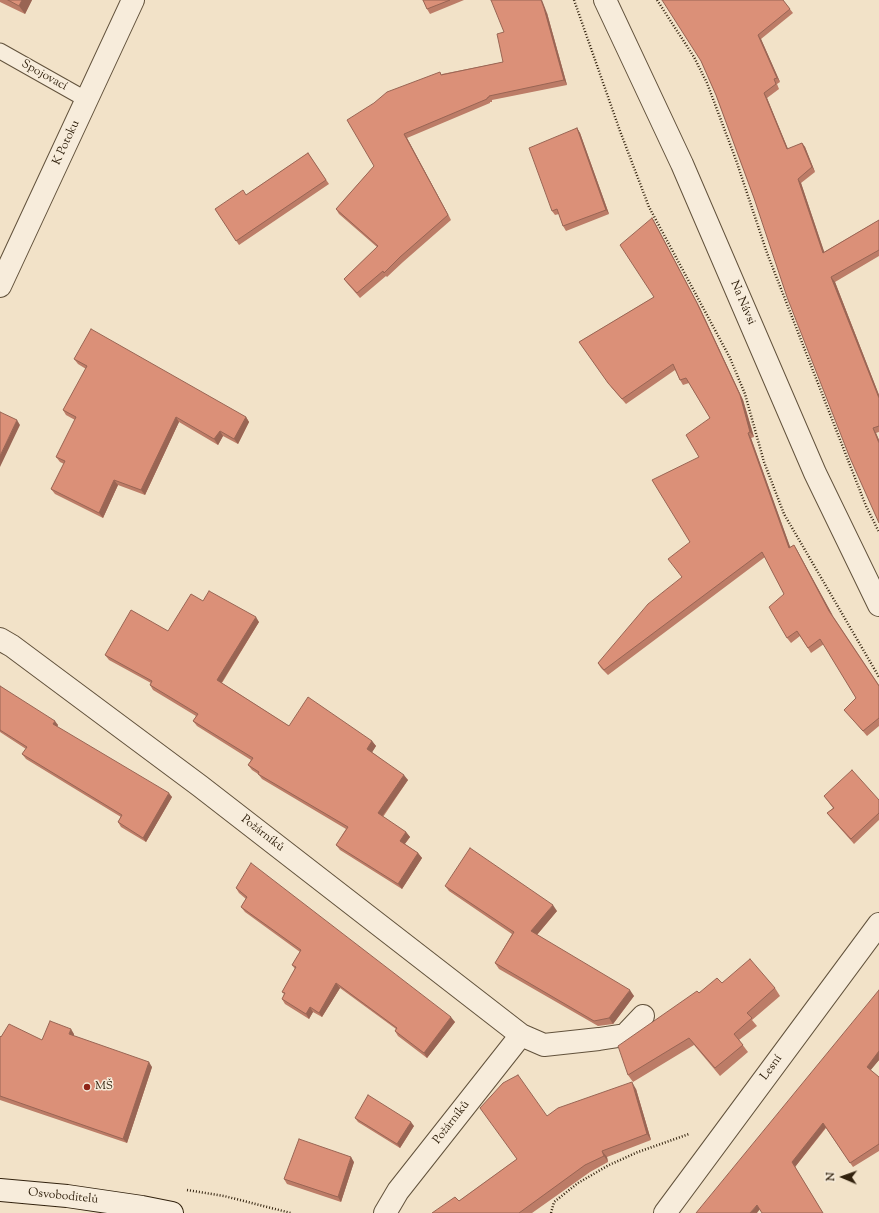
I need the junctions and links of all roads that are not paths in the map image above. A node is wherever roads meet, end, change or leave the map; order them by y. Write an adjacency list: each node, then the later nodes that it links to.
1 (133, 0): 4 (street, K Potoku)
2 (605, 0): 6 (street, Na Návsi)
3 (0, 51): 4 (lane, Spojovací)
4 (87, 100): 5 (street, K Potoku)
5 (0, 286)
6 (879, 605)
7 (0, 639): 10 (street, Požárníků)
8 (879, 924): 14 (street, Lesní)
9 (643, 1016): 10 (street, Požárníků)
10 (521, 1035): 13 (street, Požárníků)
11 (0, 1190): 12 (street, Osvoboditelů)
12 (172, 1213)
13 (385, 1213)
14 (666, 1213)

